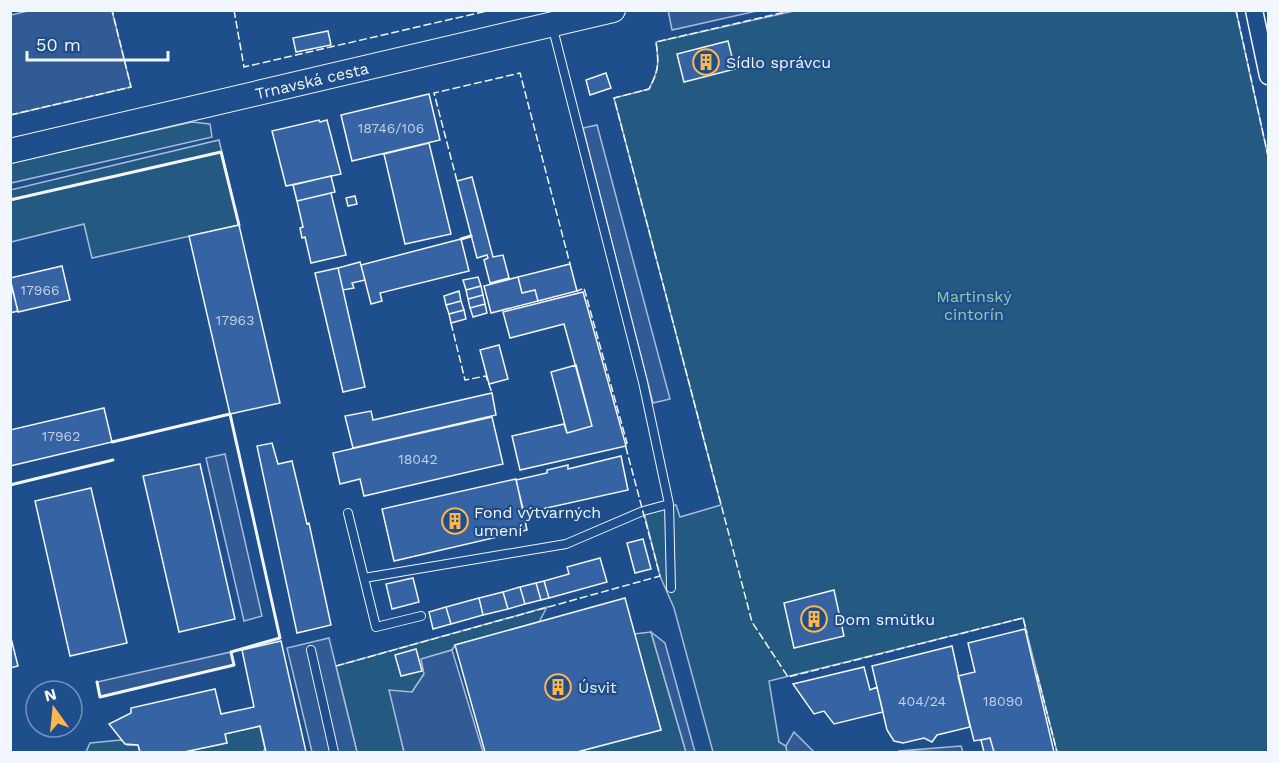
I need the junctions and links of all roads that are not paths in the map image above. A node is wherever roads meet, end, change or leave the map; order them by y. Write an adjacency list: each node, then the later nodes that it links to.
1 (613, 10): 3 (main road, Trnavská cesta)
2 (1254, 10): 4 (street)
3 (552, 25): 5 (main road, Trnavská cesta); 6 (lane)
4 (1269, 75)
5 (10, 151)
6 (669, 504): 8 (lane); 9 (lane)
7 (348, 513): 8 (lane)
8 (364, 578): 10 (lane)
9 (671, 588)
10 (421, 616)
11 (311, 650): 12 (lane)
12 (334, 753)

